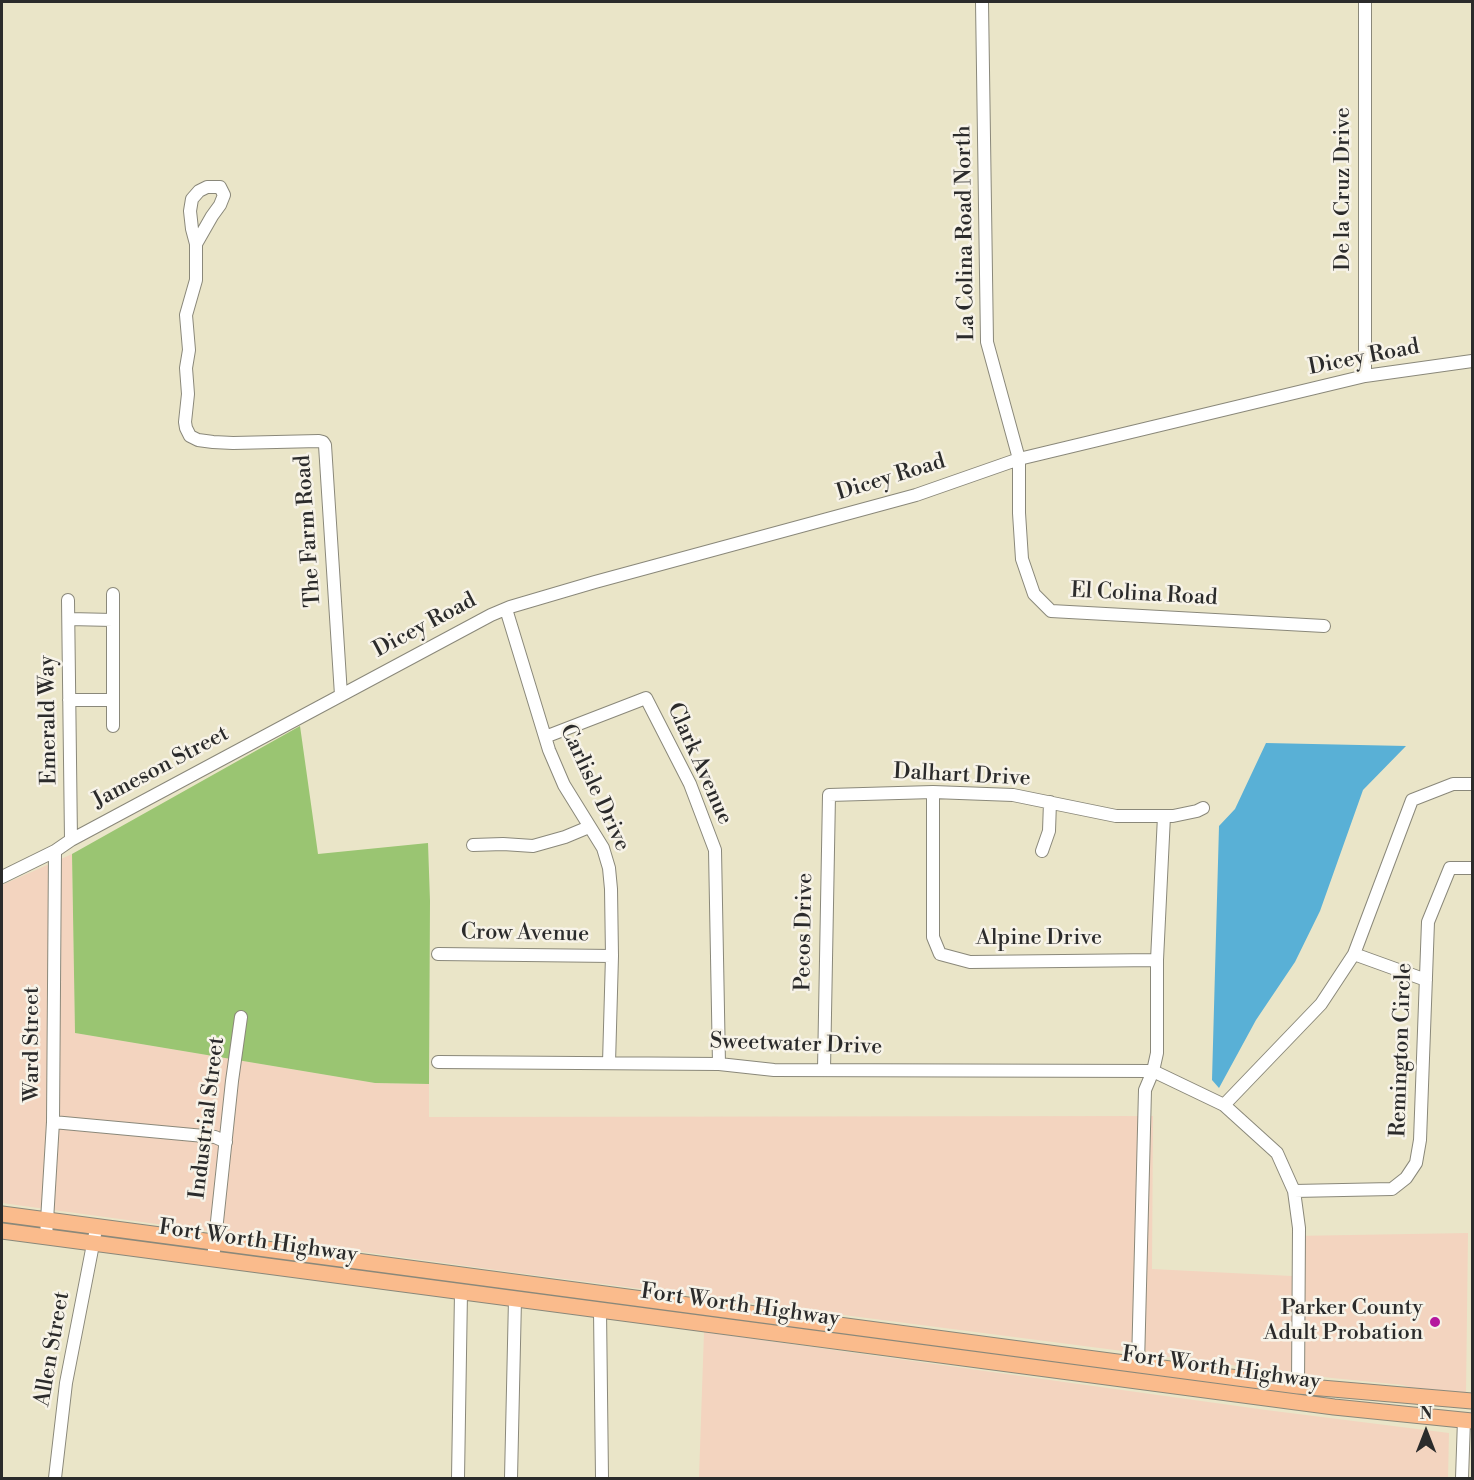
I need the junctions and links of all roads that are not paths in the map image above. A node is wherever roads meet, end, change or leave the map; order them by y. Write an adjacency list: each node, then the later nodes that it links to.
1 (982, 2): 6 (street, La Colina Road North)
2 (1365, 2): 5 (street, De la Cruz Drive)
3 (196, 244): 13 (street, The Farm Road)
4 (1473, 361): 5 (street, Dicey Road)
5 (1365, 376): 6 (street, Dicey Road)
6 (1019, 459): 9 (street, Dicey Road); 12 (street, El Colina Road)
7 (113, 594): 11 (street)
8 (68, 600): 10 (street, Emerald Way)
9 (506, 609): 13 (street, Dicey Road); 17 (street, Carlisle Drive)
10 (69, 619): 11 (street); 14 (street, Emerald Way)
11 (113, 620): 15 (street)
12 (1324, 626)
13 (341, 694): 25 (street, Jameson Street)
14 (69, 700): 15 (street); 25 (street, Emerald Way)
15 (113, 700): 16 (street)
16 (113, 726)
17 (545, 737): 24 (street, Carlisle Drive); 39 (street, Clark Avenue)
18 (1473, 784): 32 (street)
19 (933, 792): 20 (street, Dalhart Drive); 21 (street, Dalhart Drive); 34 (street, Alpine Drive)
20 (828, 795): 40 (street, Pecos Drive)
21 (1050, 802): 23 (street, Dalhart Drive); 28 (street)
22 (1203, 808): 23 (street, Dalhart Drive)
23 (1164, 816): 34 (street)
24 (590, 826): 26 (street); 33 (street, Carlisle Drive)
25 (71, 840): 27 (street, Jameson Street)
26 (473, 845)
27 (54, 851): 30 (street, Jameson Street); 43 (street, Ward Street)
28 (1042, 851)
29 (1473, 868): 35 (street, Remington Circle)
30 (2, 877)
31 (438, 954): 33 (street, Crow Avenue)
32 (1354, 954): 35 (street); 42 (street)
33 (612, 956): 38 (street, Carlisle Drive)
34 (1157, 960): 41 (street)
35 (1426, 980): 45 (street, Remington Circle)
36 (241, 1017): 44 (street, Industrial Street)
37 (438, 1062): 38 (street, Sweetwater Drive)
38 (609, 1063): 39 (street, Sweetwater Drive)
39 (719, 1064): 40 (street, Sweetwater Drive)
40 (824, 1069): 41 (street, Sweetwater Drive)
41 (1153, 1071): 42 (street, Sweetwater Drive); 66 (street)
42 (1224, 1105): 45 (street, Sweetwater Drive)
43 (53, 1122): 44 (street); 47 (street, Ward Street)
44 (226, 1142): 51 (street, Industrial Street)
45 (1294, 1191): 67 (street, Sweetwater Drive)
46 (2, 1214): 47 (main road, Fort Worth Highway)
47 (48, 1220): 48 (main road, Fort Worth Highway); 50 (street, Ward Street)
48 (96, 1227): 51 (main road, Fort Worth Highway); 52 (street, Allen Street)
49 (2, 1231): 50 (main road, Fort Worth Highway)
50 (46, 1237): 52 (main road, Fort Worth Highway)
51 (214, 1242): 53 (street, Industrial Street); 54 (main road, Fort Worth Highway)
52 (94, 1243): 53 (main road, Fort Worth Highway); 73 (street, Allen Street)
53 (213, 1259): 55 (main road, Fort Worth Highway)
54 (408, 1268): 55 (main road); 56 (main road, Fort Worth Highway)
55 (406, 1284): 57 (main road, Fort Worth Highway)
56 (558, 1288): 59 (main road); 61 (main road, Fort Worth Highway)
57 (461, 1292): 58 (main road, Fort Worth Highway); 74 (street)
58 (515, 1299): 59 (main road, Fort Worth Highway); 75 (street)
59 (555, 1304): 60 (main road, Fort Worth Highway)
60 (600, 1310): 62 (main road, Fort Worth Highway); 76 (street)
61 (811, 1321): 62 (main road); 63 (main road, Fort Worth Highway)
62 (810, 1338): 64 (main road, Fort Worth Highway)
63 (973, 1342): 64 (main road); 65 (main road, Fort Worth Highway)
64 (971, 1359): 65 (main road, Fort Worth Highway)
65 (1069, 1364): 66 (main road, Fort Worth Highway); 68 (main road, Fort Worth Highway)
66 (1138, 1364): 67 (main road, Fort Worth Highway)
67 (1298, 1386): 68 (main road); 69 (main road, Fort Worth Highway)
68 (1217, 1392): 71 (main road, Fort Worth Highway)
69 (1399, 1395): 70 (main road, Fort Worth Highway); 71 (main road)
70 (1473, 1401)
71 (1311, 1404): 72 (main road, Fort Worth Highway)
72 (1468, 1420): 77 (street)
73 (55, 1479)
74 (458, 1479)
75 (512, 1479)
76 (602, 1479)
77 (1462, 1479)

